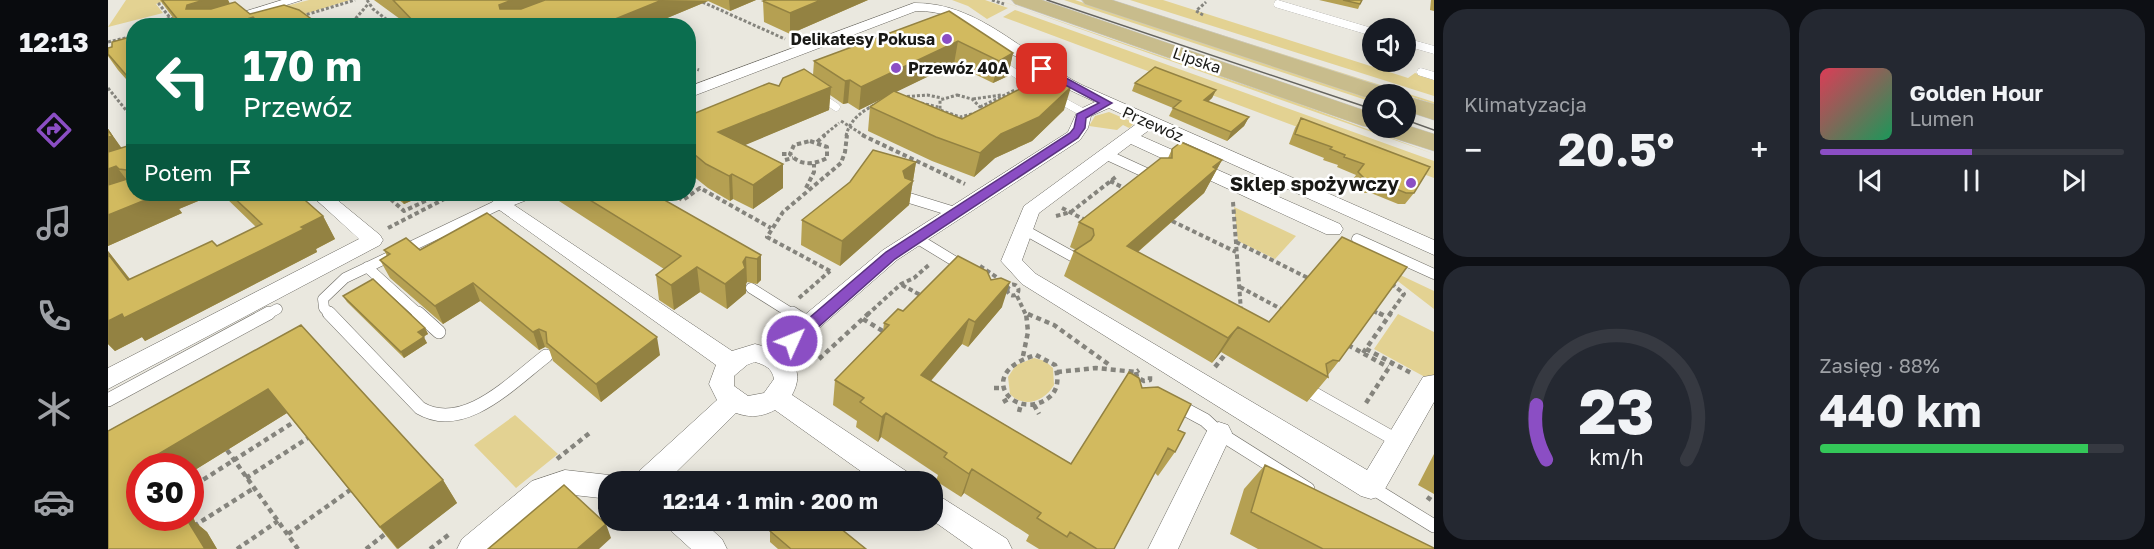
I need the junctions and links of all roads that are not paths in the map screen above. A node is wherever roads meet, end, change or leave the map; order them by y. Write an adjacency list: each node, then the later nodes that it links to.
1 (296, 0): 5 (street)
2 (1022, 0): 24 (main road, Lipska)
3 (1092, 0): 16 (main road, Lipska)
4 (1278, 4): 8 (lane)
5 (232, 18)
6 (968, 18): 7 (street); 13 (street, Przewóz); 19 (street, Przewóz)
7 (946, 26)
8 (1362, 29)
9 (1416, 45): 10 (lane)
10 (1434, 50)
11 (990, 56): 23 (lane)
12 (1421, 72): 15 (lane)
13 (738, 74): 14 (street); 17 (street, Przewóz)
14 (696, 75)
15 (1434, 76)
16 (1362, 88)
17 (696, 90)
18 (812, 90): 21 (lane)
19 (1107, 103): 23 (street); 25 (street, Przewóz)
20 (1416, 106): 22 (main road)
21 (834, 111)
22 (1434, 112)
23 (1084, 113): 35 (street)
24 (1362, 118)
25 (1149, 122): 26 (street); 40 (street, Przewóz)
26 (1130, 137): 29 (street); 36 (street)
27 (1416, 137): 28 (main road)
28 (1434, 143)
29 (1105, 154): 30 (lane); 37 (street)
30 (1156, 177)
31 (906, 197): 35 (lane)
32 (327, 201): 52 (street)
33 (508, 201): 34 (street)
34 (500, 204): 42 (lane); 51 (street)
35 (958, 213): 38 (street)
36 (1334, 229)
37 (1029, 232): 41 (lane); 64 (street)
38 (918, 239): 44 (lane); 47 (street)
39 (1357, 239): 43 (lane)
40 (1434, 248)
41 (1077, 259)
42 (367, 267): 48 (lane); 49 (lane)
43 (1434, 274)
44 (975, 275)
45 (751, 288): 47 (lane)
46 (277, 309): 56 (lane)
47 (809, 324): 50 (street)
48 (439, 332)
49 (546, 356)
50 (774, 359): 51 (street); 55 (street)
51 (730, 362): 57 (street)
52 (108, 379)
53 (1424, 380): 60 (street)
54 (1312, 393): 60 (lane)
55 (777, 398): 57 (street); 62 (street)
56 (108, 400)
57 (733, 400): 61 (street)
58 (1159, 400): 59 (lane)
59 (1219, 433): 65 (lane); 69 (street)
60 (1398, 441): 64 (street)
61 (659, 471)
62 (883, 471)
63 (598, 486): 70 (street)
64 (1371, 487): 67 (lane)
65 (1320, 496)
66 (943, 512): 72 (street)
67 (1434, 525)
68 (692, 531): 71 (street)
69 (1170, 546)
70 (472, 549)
71 (712, 549)
72 (998, 549)

